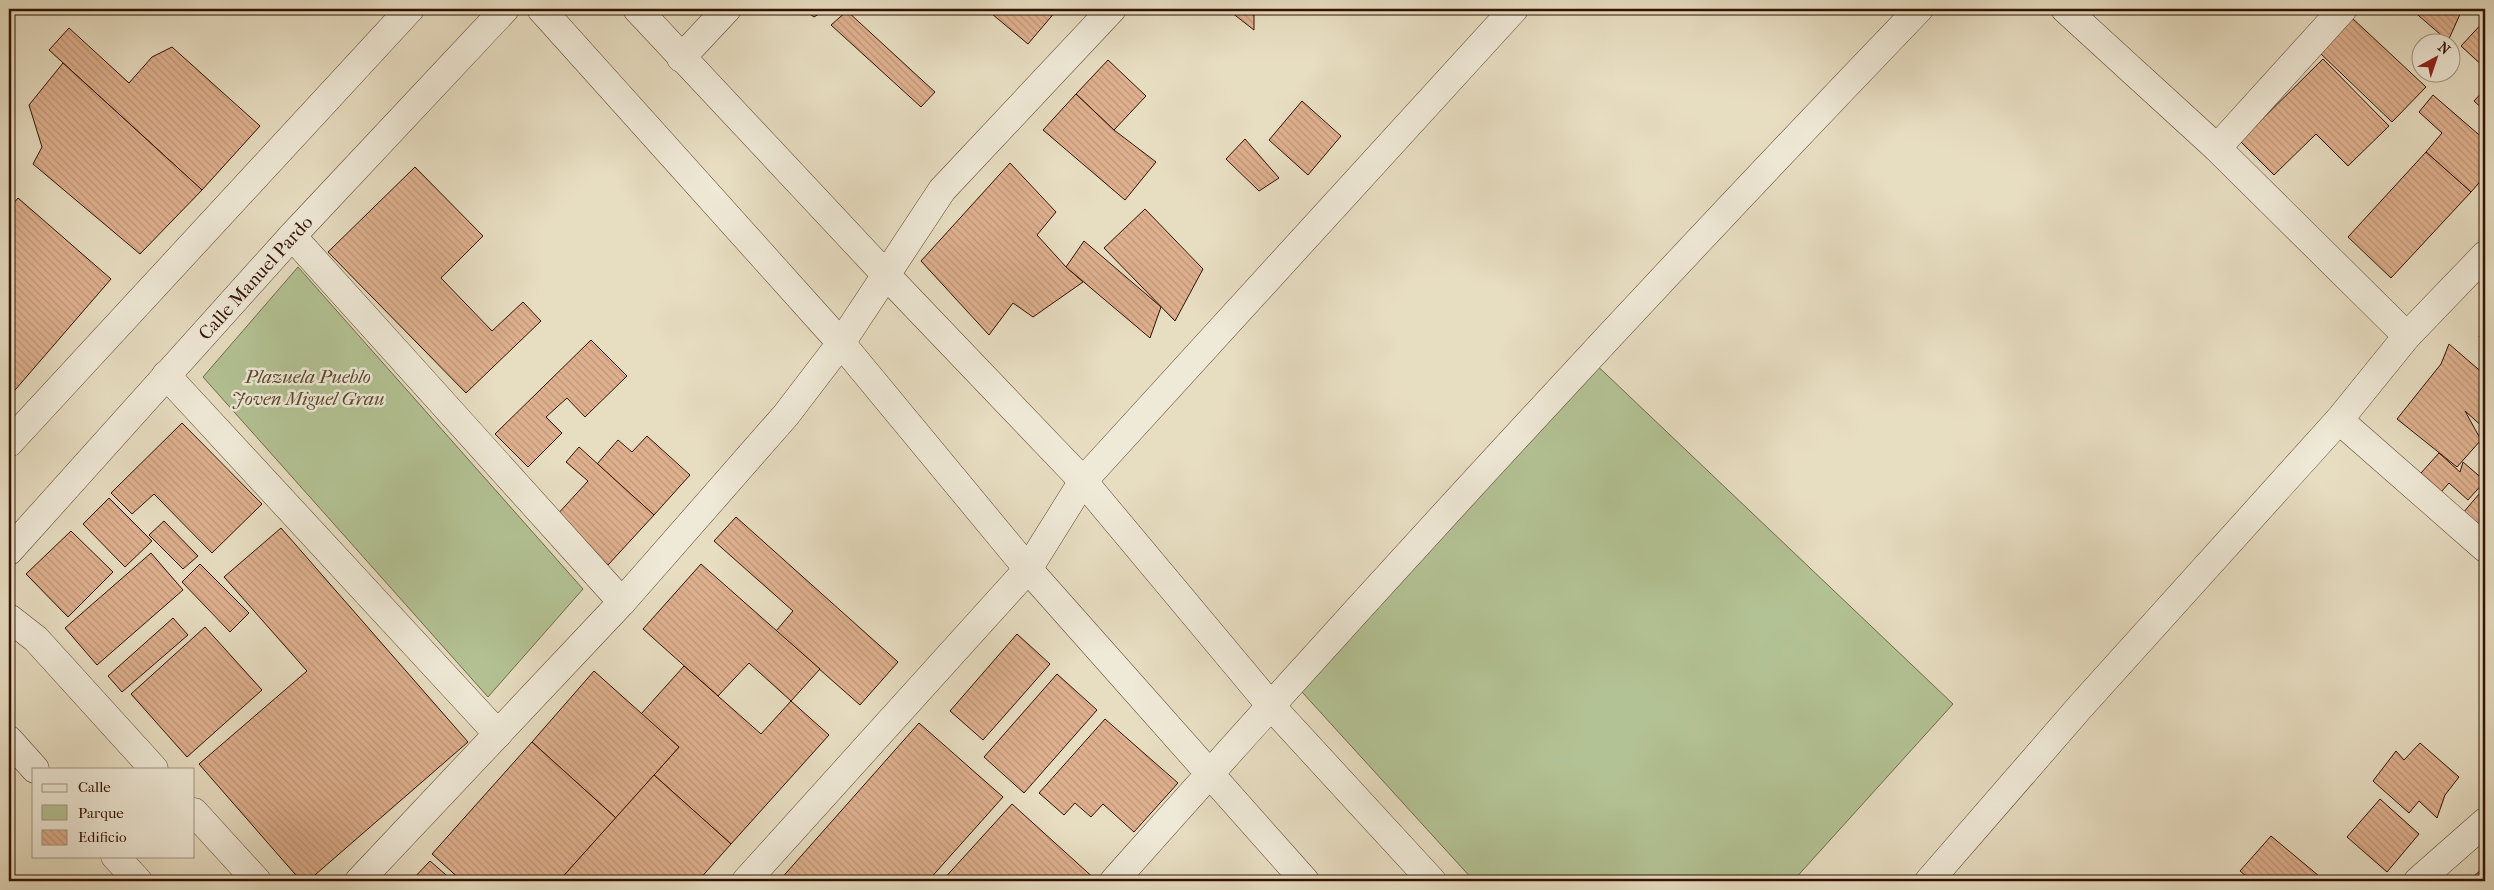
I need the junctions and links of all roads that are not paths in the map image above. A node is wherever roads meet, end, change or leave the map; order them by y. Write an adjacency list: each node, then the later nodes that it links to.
1 (410, 9): 20 (street)
2 (505, 9): 13 (street, Calle Manuel Pardo)
3 (541, 9): 17 (street)
4 (637, 9): 11 (street)
5 (727, 9): 11 (street)
6 (1112, 9): 15 (street)
7 (1514, 9): 21 (street)
8 (1919, 9): 27 (street)
9 (2065, 9): 12 (street)
10 (2343, 9): 12 (street)
11 (681, 58): 15 (street)
12 (2217, 148): 16 (street)
13 (292, 236): 18 (street, Calle Manuel Pardo); 25 (street)
14 (2485, 255): 16 (street)
15 (887, 276): 17 (street); 21 (street)
16 (2407, 336): 19 (street)
17 (841, 343): 24 (street); 25 (street)
18 (166, 376): 23 (street, Calle Manuel Pardo); 28 (street)
19 (2339, 420): 22 (street); 43 (street)
20 (9, 443)
21 (1083, 481): 24 (street); 27 (street)
22 (2485, 548)
23 (9, 551)
24 (1028, 569): 32 (street); 39 (street)
25 (622, 602): 28 (street)
26 (9, 618): 31 (street)
27 (1271, 706): 32 (street); 42 (street)
28 (498, 734): 38 (street)
29 (9, 740): 30 (street)
30 (34, 768)
31 (153, 768)
32 (1210, 774): 40 (street); 41 (street)
33 (195, 813): 37 (street)
34 (2485, 822): 44 (street)
35 (117, 858): 36 (street)
36 (138, 881)
37 (257, 881)
38 (359, 881)
39 (746, 881)
40 (1114, 881)
41 (1305, 881)
42 (1432, 881)
43 (1929, 881)
44 (2418, 881)

